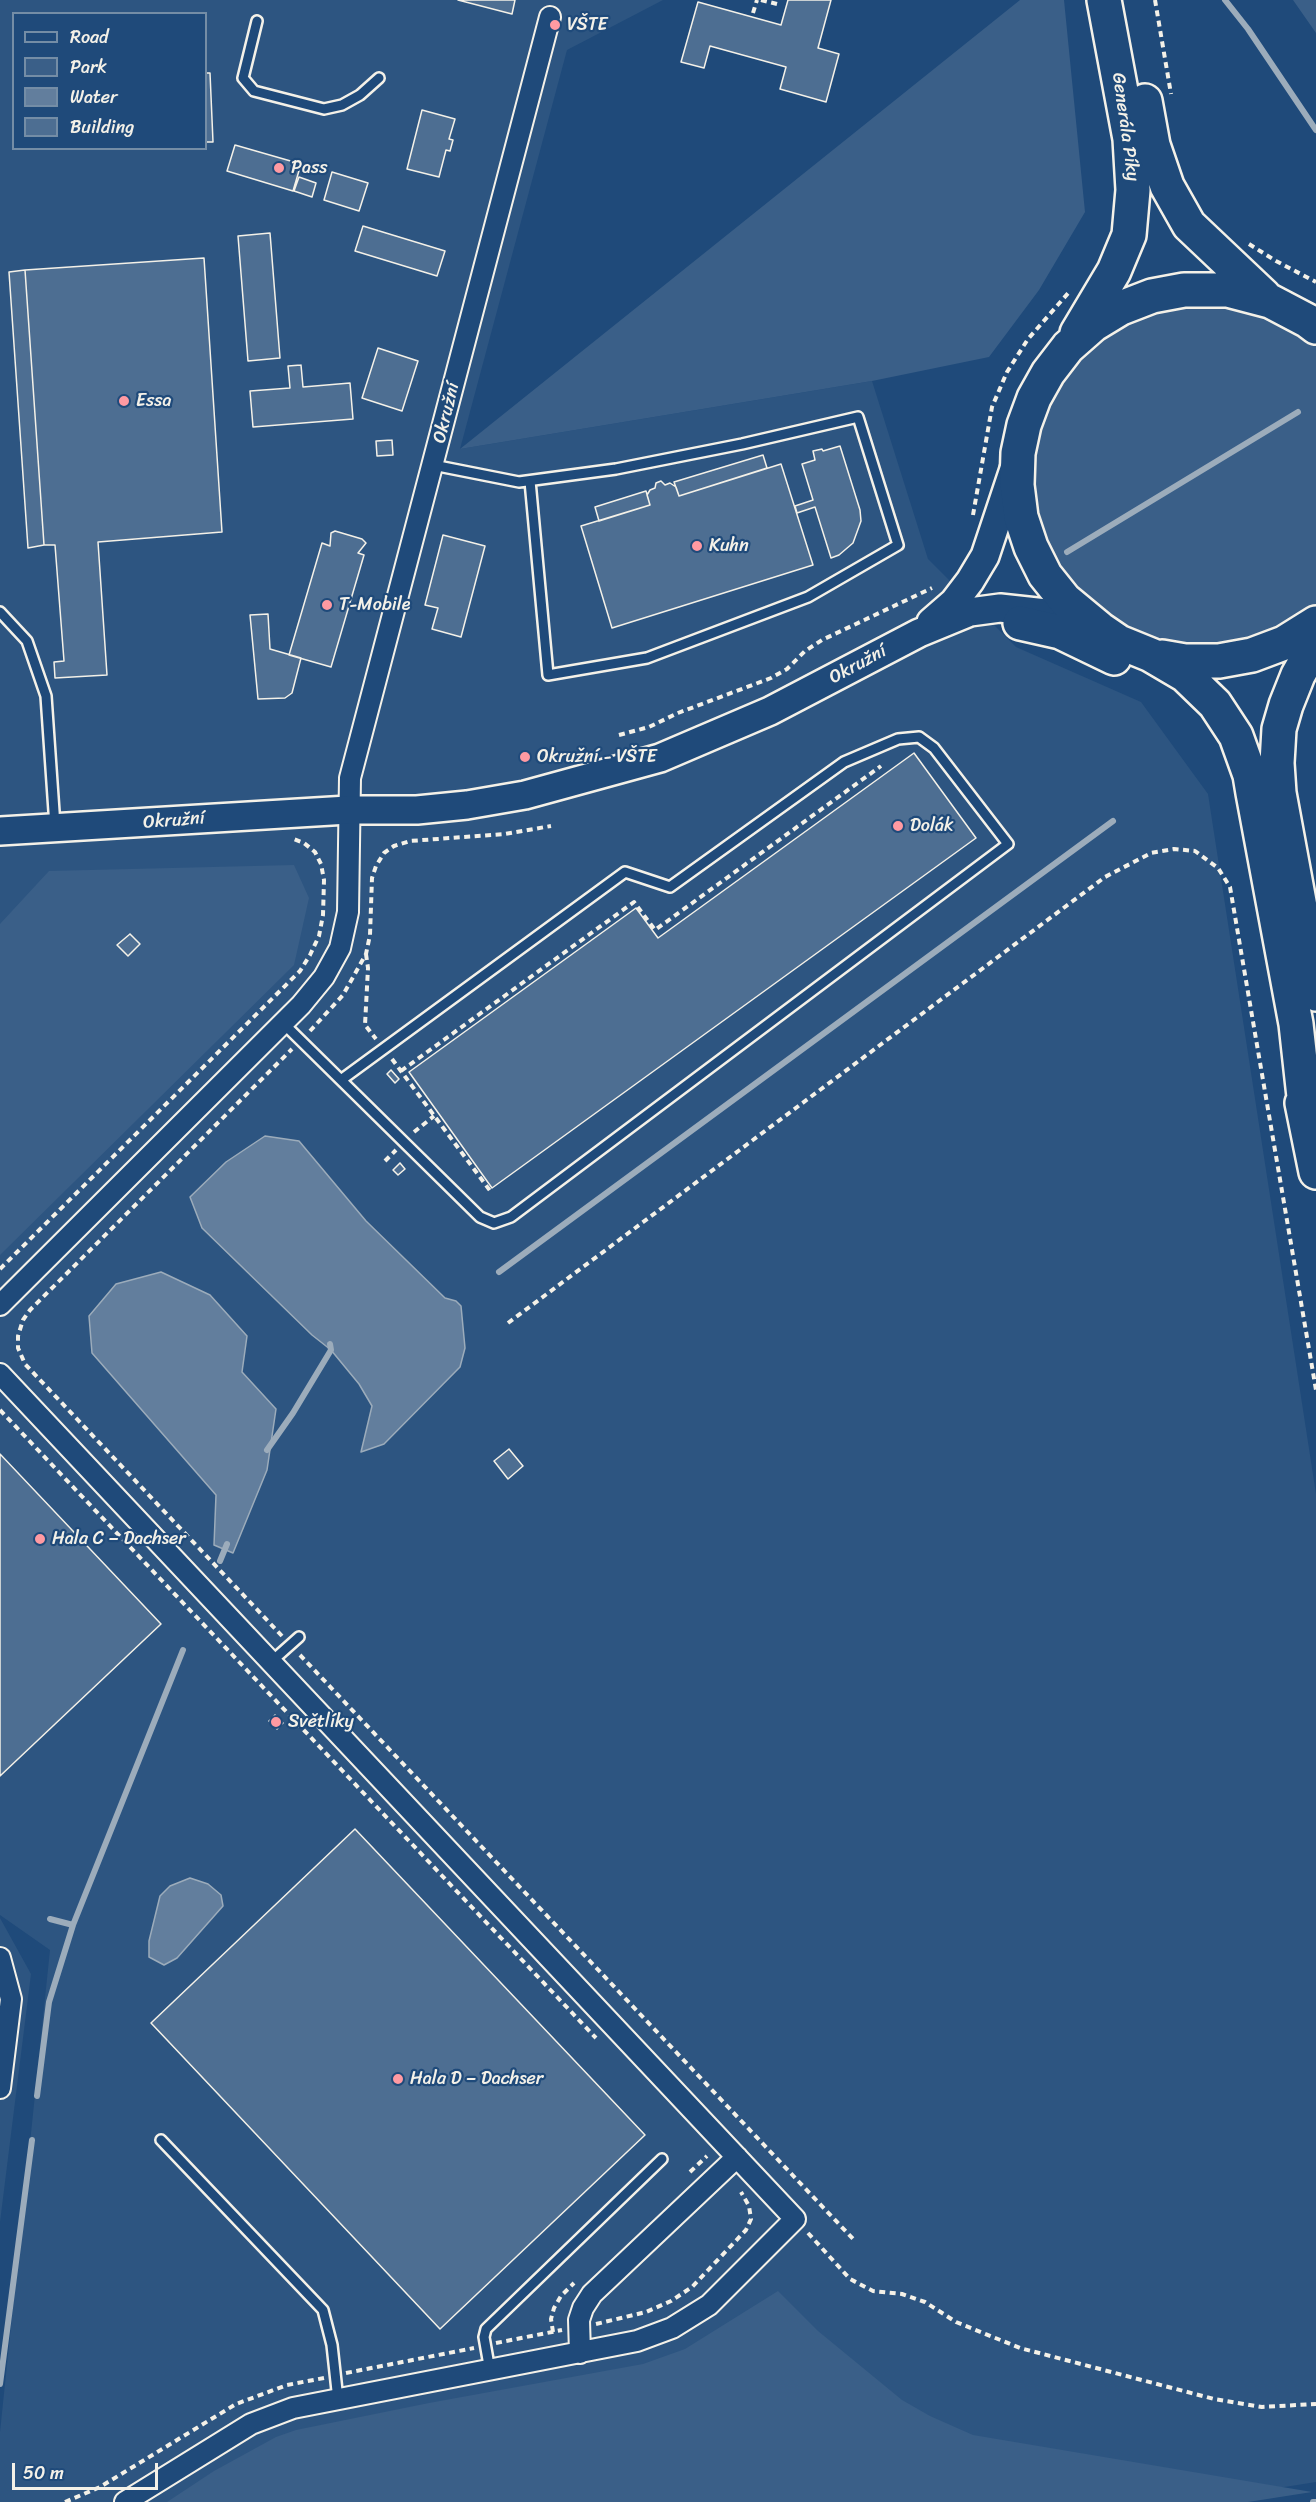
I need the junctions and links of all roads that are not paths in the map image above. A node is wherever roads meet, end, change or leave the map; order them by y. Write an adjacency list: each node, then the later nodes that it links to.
1 (1104, 0): 8 (highway, Generála Píky)
2 (1127, 0): 6 (highway, Generála Píky)
3 (550, 17): 10 (street, Okružní)
4 (257, 21): 5 (lane)
5 (379, 78)
6 (1270, 301): 7 (highway); 8 (highway)
7 (1313, 323)
8 (1068, 347): 9 (highway)
9 (1018, 453): 13 (highway); 16 (main road, Okružní)
10 (433, 465): 11 (lane); 20 (street, Okružní)
11 (530, 481): 11 (lane)
12 (0, 612): 21 (lane)
13 (1083, 616): 16 (main road, Okružní); 18 (highway)
14 (1020, 623): 19 (main road); 26 (highway)
15 (1316, 623): 18 (highway)
16 (919, 633): 19 (main road, Okružní)
17 (1316, 643): 23 (highway)
18 (1151, 655): 26 (highway)
19 (850, 670): 20 (main road, Okružní)
20 (348, 810): 21 (main road, Okružní); 24 (street)
21 (55, 828): 22 (main road, Okružní)
22 (0, 831)
23 (1316, 994)
24 (284, 1024): 25 (lane); 28 (street)
25 (341, 1080): 25 (lane)
26 (1307, 1124): 27 (highway)
27 (1316, 1172)
28 (0, 1305)
29 (0, 1374): 31 (street)
30 (298, 1637): 31 (lane)
31 (271, 1662): 35 (street)
32 (0, 1958): 33 (street)
33 (0, 2088)
34 (161, 2140): 39 (lane)
35 (737, 2157): 37 (street); 37 (street)
36 (662, 2158): 38 (lane)
37 (580, 2353): 38 (street)
38 (490, 2371): 39 (street)
39 (338, 2400): 40 (street)
40 (125, 2502)

